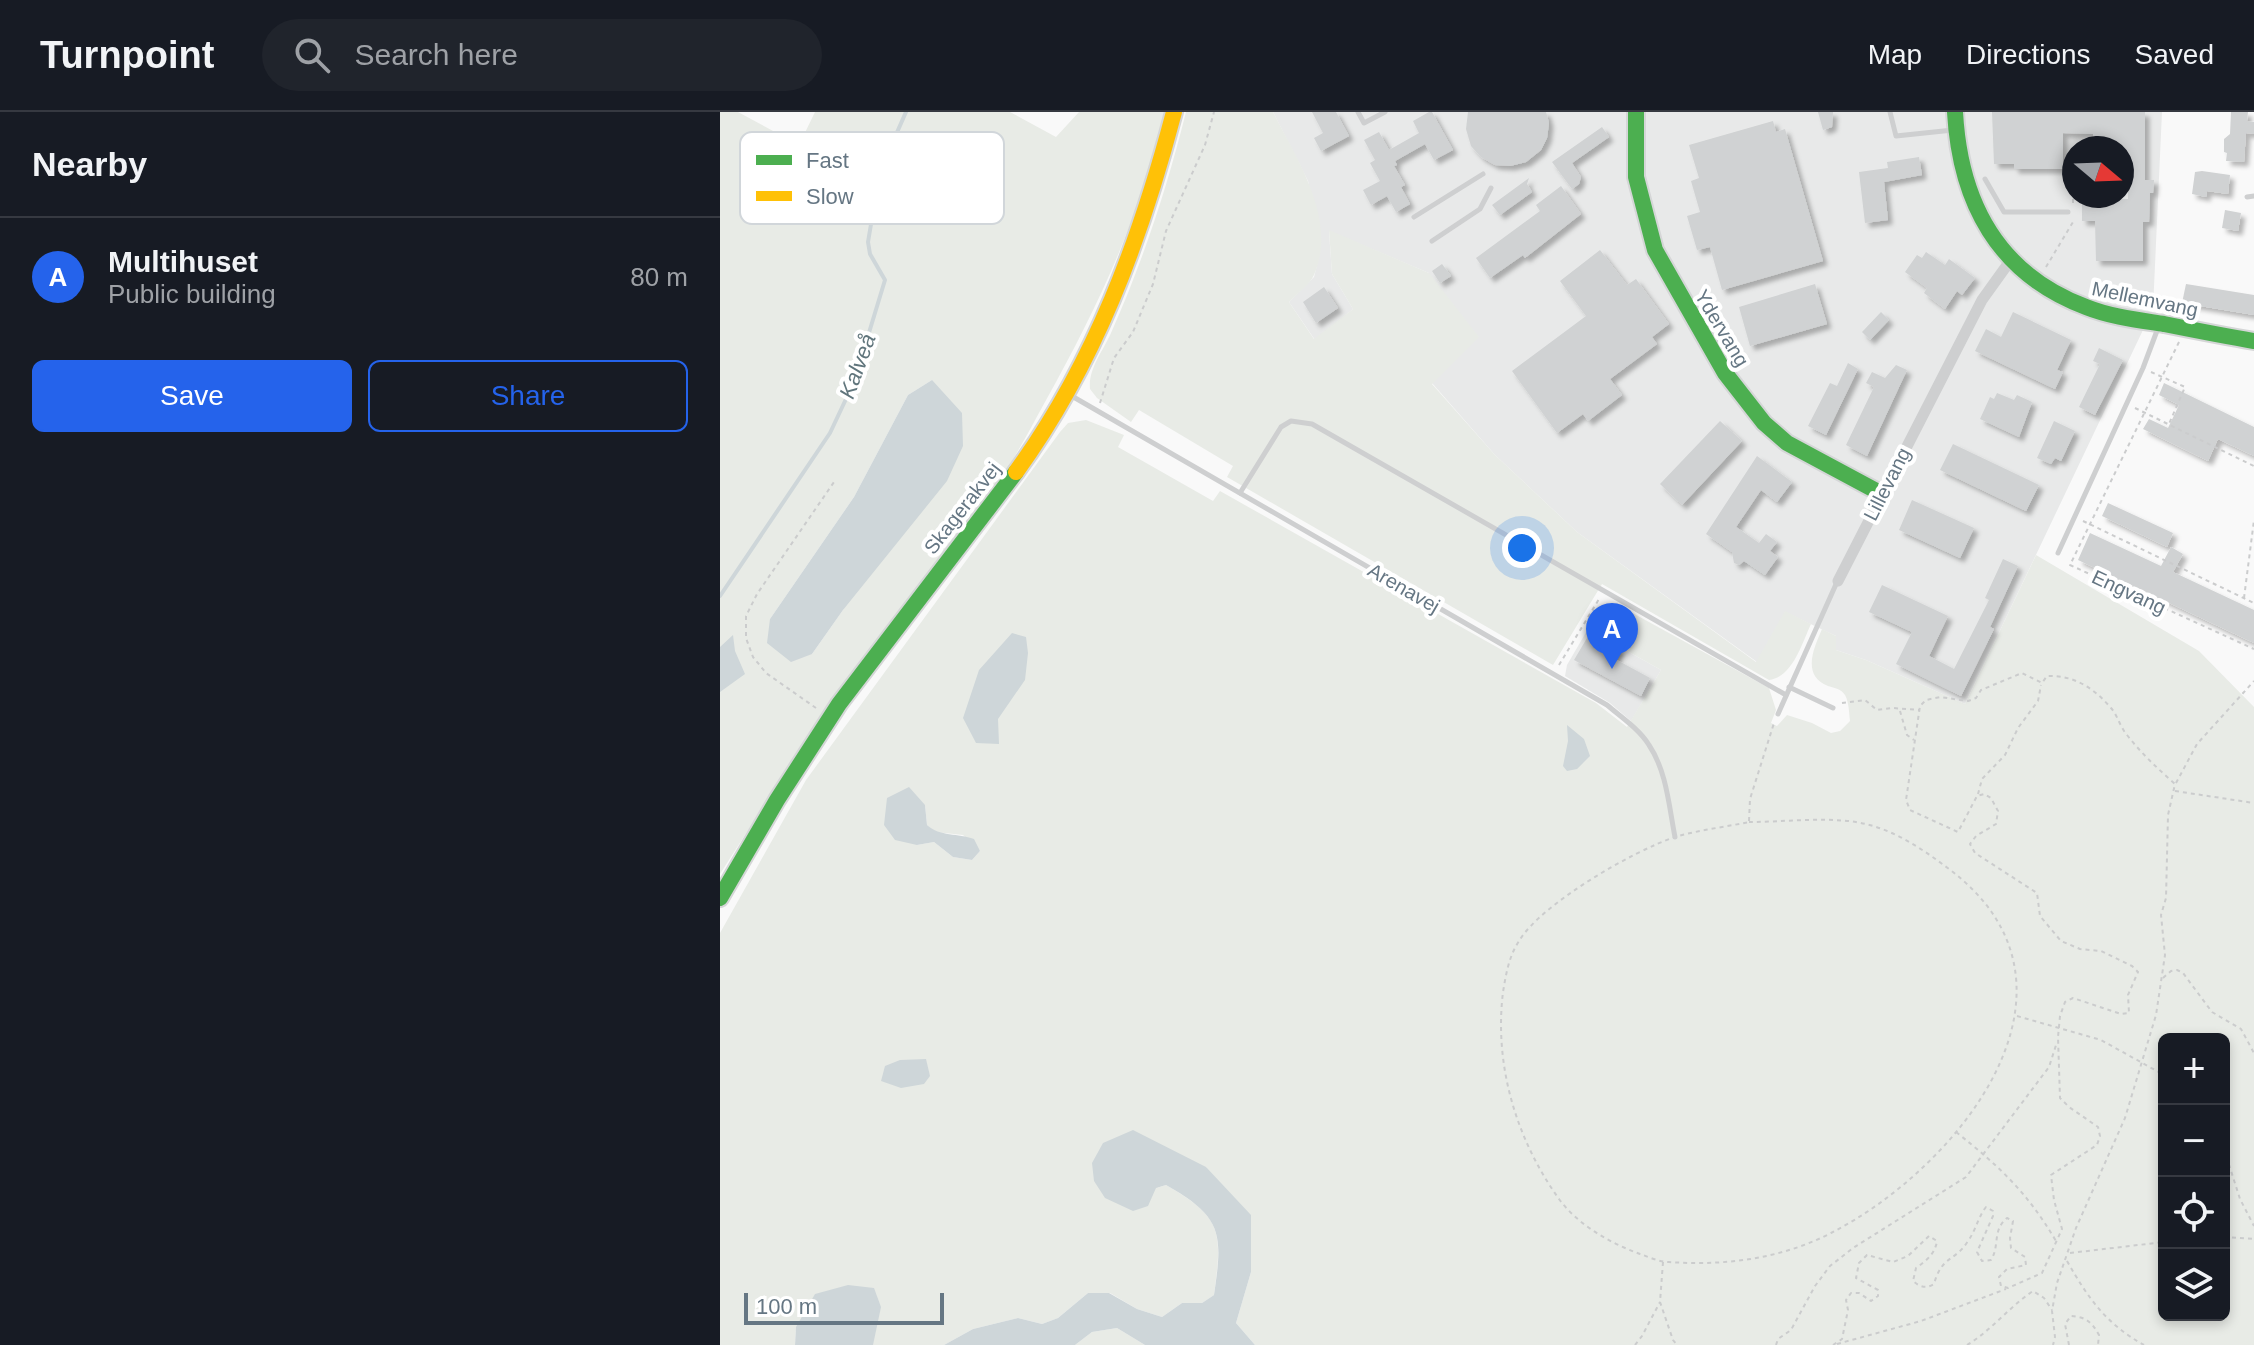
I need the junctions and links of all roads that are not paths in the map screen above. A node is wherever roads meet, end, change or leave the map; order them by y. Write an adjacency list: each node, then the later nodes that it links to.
1 (1174, 112): 16 (street, Skagerakvej)
2 (1358, 112): 3 (lane)
3 (1385, 112)
4 (1636, 112): 18 (street, Ydervang)
5 (1890, 112): 6 (lane)
6 (1955, 121): 13 (street, Mellemvang)
7 (1483, 174): 11 (lane)
8 (1985, 179): 10 (lane)
9 (1491, 188): 12 (lane)
10 (2068, 212)
11 (1414, 217)
12 (1432, 241)
13 (2010, 261): 14 (street, Mellemvang); 18 (street, Lillevang)
14 (2159, 323): 15 (street, Mellemvang); 19 (lane)
15 (2254, 341)
16 (1068, 394): 17 (lane, Arenavej); 26 (street, Skagerakvej)
17 (1240, 493): 22 (lane); 25 (lane, Arenavej)
18 (1882, 494): 20 (street, Lillevang)
19 (2058, 553)
20 (1838, 581): 21 (lane, Lillevang)
21 (1789, 687): 22 (lane, Lillevang); 23 (lane)
22 (1786, 695): 24 (lane, Lillevang)
23 (1833, 708)
24 (1778, 714)
25 (1675, 837)
26 (720, 898)

